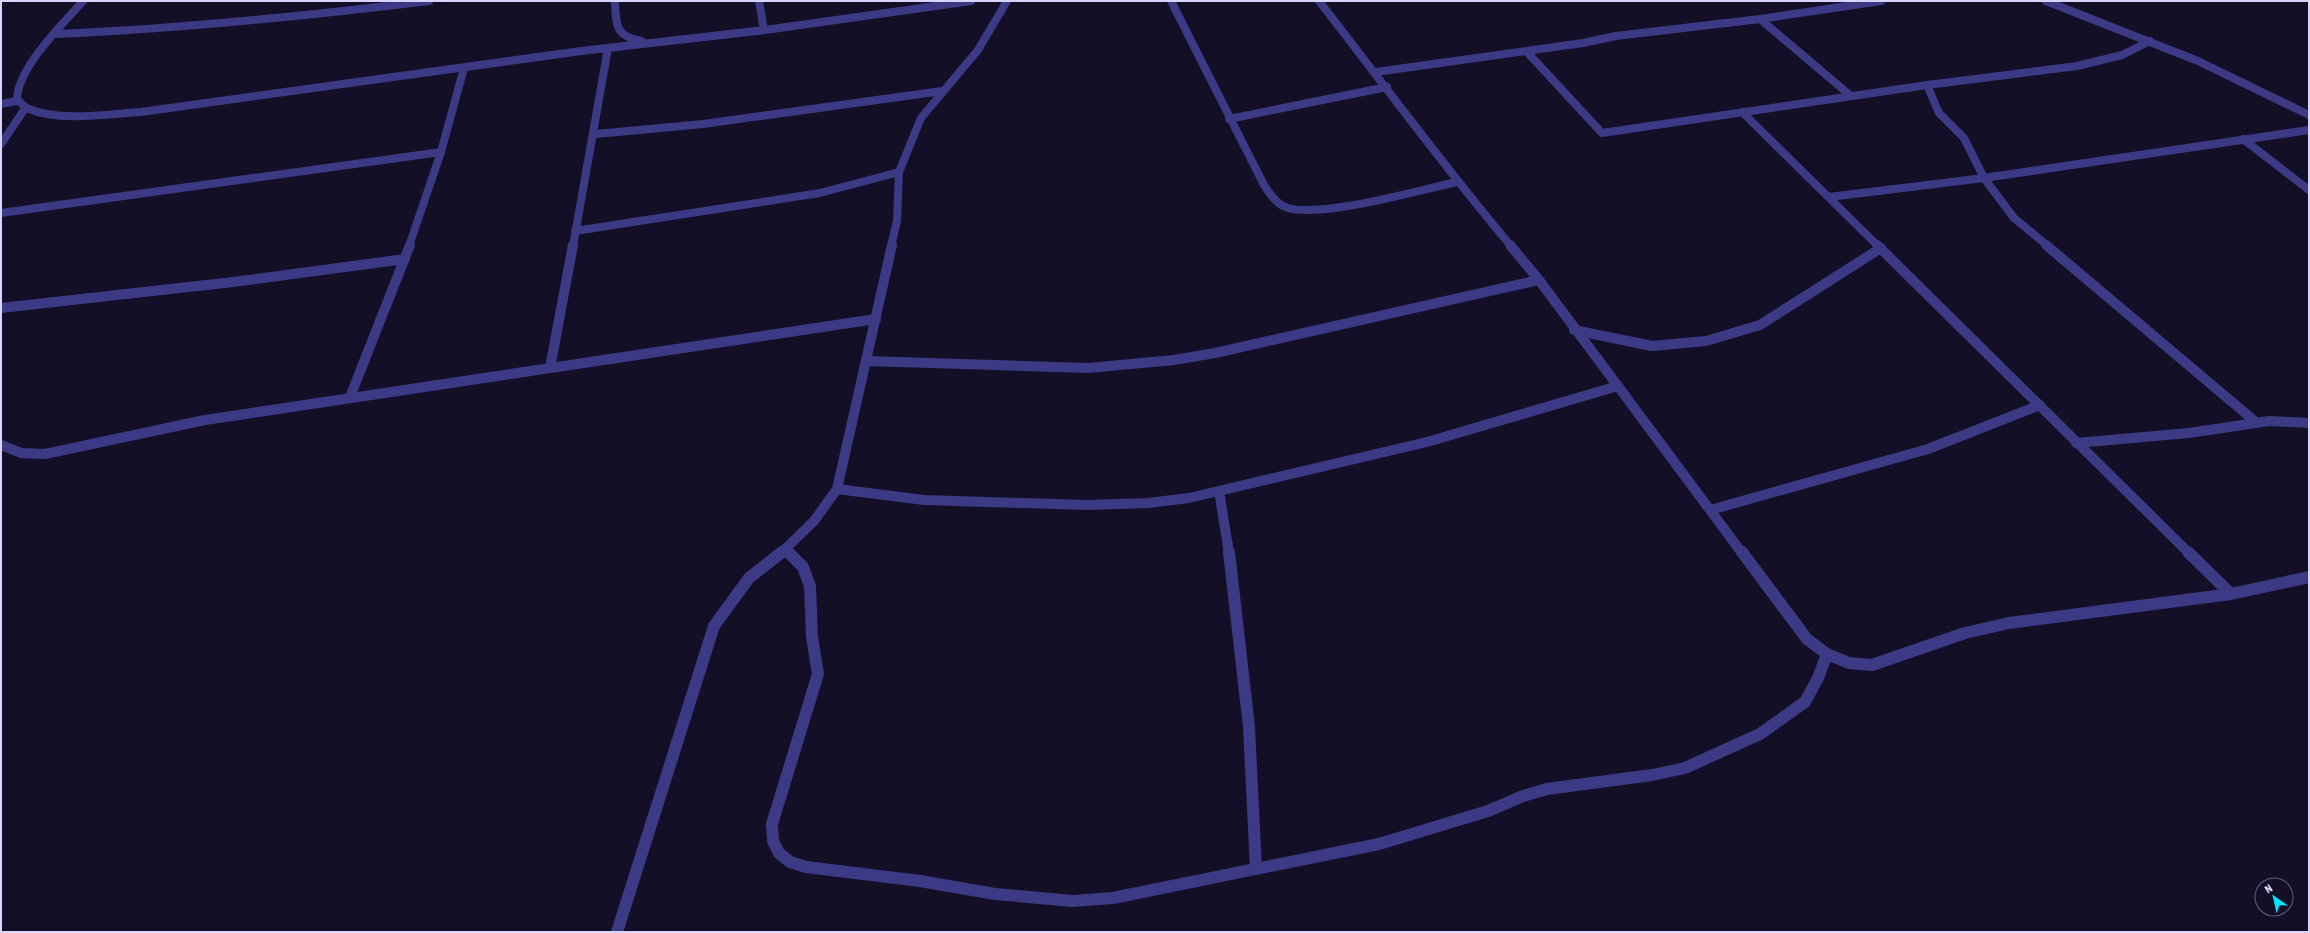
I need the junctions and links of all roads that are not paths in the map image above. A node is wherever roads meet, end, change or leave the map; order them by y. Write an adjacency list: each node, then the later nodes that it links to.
1 (83, 1): 13 (street)
2 (429, 1): 13 (street)
3 (615, 1): 15 (street)
4 (759, 1): 12 (street)
5 (971, 1): 12 (street)
6 (1007, 1): 22 (street)
7 (1171, 1): 29 (street)
8 (1319, 1): 19 (street)
9 (1881, 1): 11 (street)
10 (2046, 1): 14 (street)
11 (1760, 19): 17 (street); 23 (street)
12 (764, 30): 15 (street)
13 (56, 34): 24 (street)
14 (2150, 41): 20 (street); 28 (street)
15 (652, 43): 16 (street)
16 (608, 48): 18 (street); 31 (street)
17 (1527, 52): 19 (street); 27 (street)
18 (464, 68): 26 (street); 34 (street)
19 (1376, 72): 21 (street)
20 (1927, 85): 23 (street); 36 (street)
21 (1387, 87): 29 (street); 37 (street)
22 (942, 92): 31 (street); 35 (street)
23 (1851, 96): 27 (street)
24 (17, 101): 25 (street); 26 (street)
25 (1, 104)
26 (26, 107): 33 (street)
27 (1742, 112): 39 (street)
28 (2309, 116)
29 (1229, 120): 37 (street)
30 (2309, 130): 32 (street)
31 (596, 134): 41 (street)
32 (2243, 139): 36 (street); 38 (street)
33 (1, 144)
34 (441, 152): 40 (street); 43 (street)
35 (899, 172): 41 (street); 46 (street)
36 (1984, 178): 39 (street); 53 (street)
37 (1456, 182): 44 (street)
38 (2309, 190)
39 (1829, 197): 42 (street)
40 (1, 213)
41 (575, 231): 49 (street)
42 (1881, 248): 47 (street); 52 (street)
43 (405, 259): 45 (street); 51 (street)
44 (1539, 280): 47 (street); 48 (street)
45 (1, 308)
46 (876, 319): 48 (street); 49 (street)
47 (1574, 330): 50 (street)
48 (867, 361): 57 (street)
49 (550, 368): 51 (street)
50 (1618, 386): 58 (street); 59 (street)
51 (350, 397): 56 (street)
52 (2040, 406): 55 (street); 59 (street)
53 (2257, 423): 54 (street); 55 (street)
54 (2309, 423)
55 (2076, 443): 62 (street)
56 (1, 445)
57 (838, 489): 58 (street); 60 (street)
58 (1219, 491): 64 (street)
59 (1710, 510): 63 (street)
60 (785, 550): 64 (street); 65 (street)
61 (2309, 577): 62 (street)
62 (2231, 594): 63 (street)
63 (1827, 654): 64 (street)
64 (1256, 869)
65 (617, 932)

